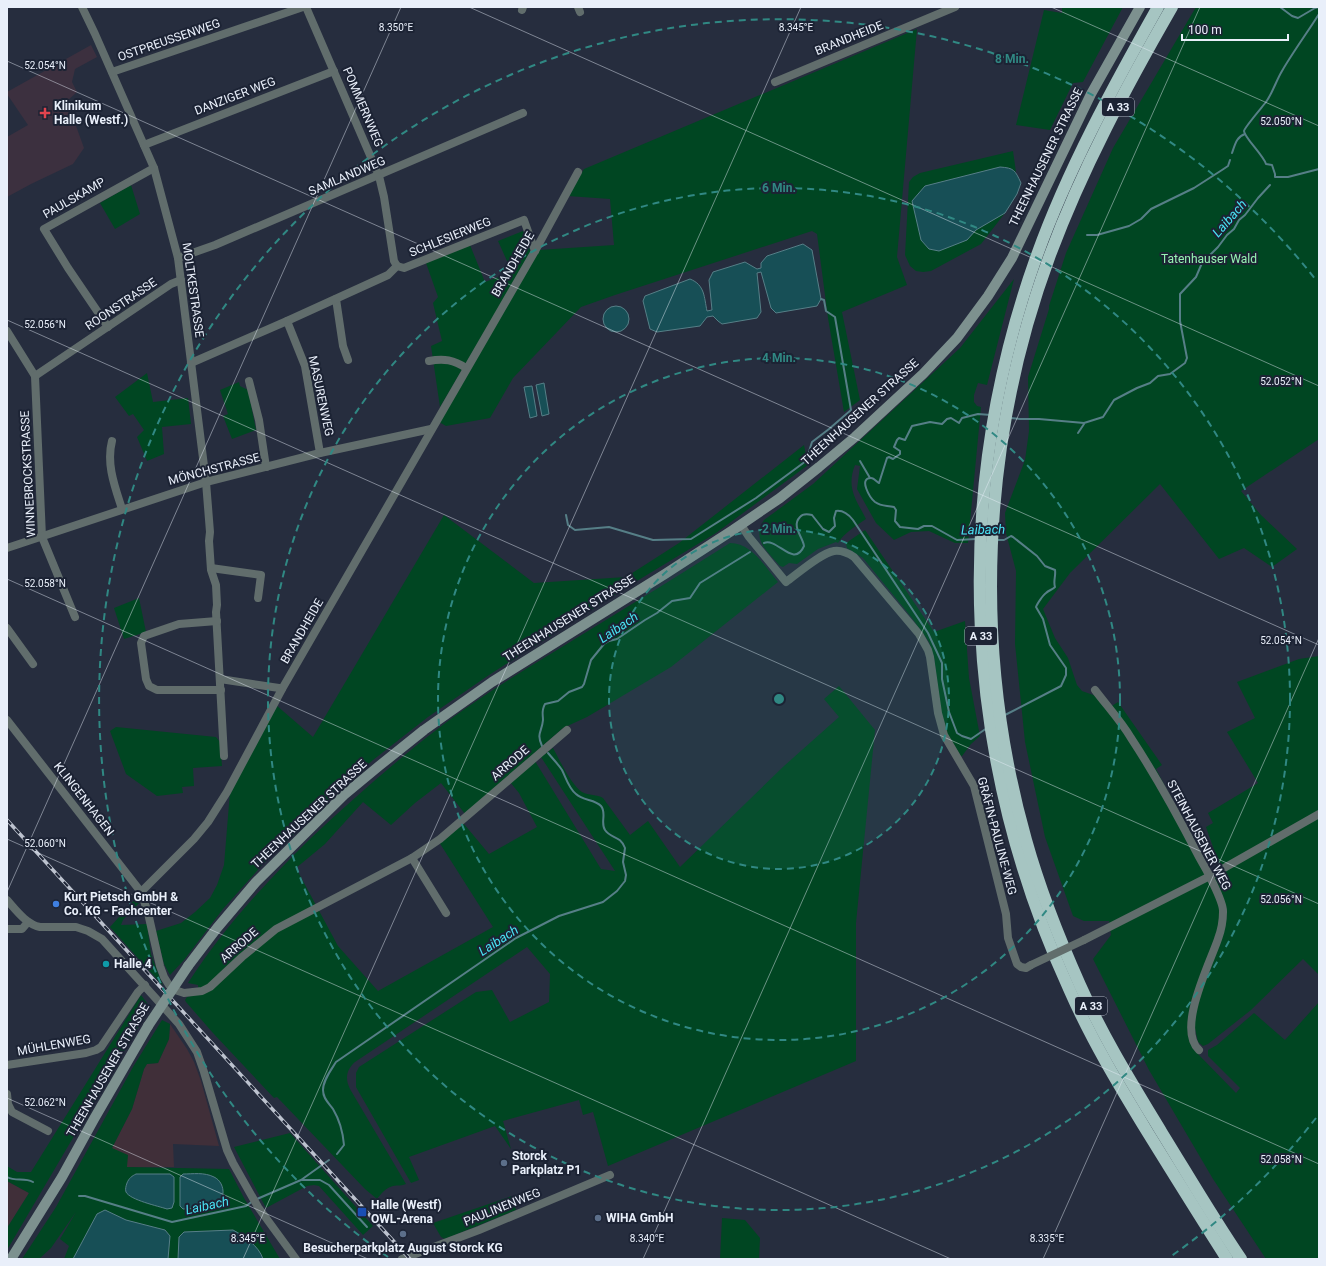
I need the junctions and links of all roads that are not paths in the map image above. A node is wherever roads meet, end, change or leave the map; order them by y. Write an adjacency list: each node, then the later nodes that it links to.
1 (82, 7): 9 (street, MOLTKESTRASSE)
2 (302, 7): 9 (street, OSTPREUSSENWEG)
3 (306, 7): 8 (street, POMMERNWEG)
4 (955, 7): 10 (street, BRANDHEIDE)
5 (1140, 7): 37 (main road, THEENHAUSENER STRASSE)
6 (1158, 7): 30 (highway, A 33)
7 (1172, 7): 30 (highway, A 33)
8 (334, 71): 12 (street, DANZIGER WEG); 15 (street, POMMERNWEG)
9 (112, 72): 12 (street, MOLTKESTRASSE)
10 (775, 82)
11 (523, 113): 15 (street, SAMLANDWEG)
12 (144, 145): 13 (street, MOLTKESTRASSE)
13 (154, 168): 17 (street, MOLTKESTRASSE); 22 (street, PAULSKAMP)
14 (578, 172): 16 (street, BRANDHEIDE)
15 (378, 176): 17 (street, SAMLANDWEG); 18 (street, POMMERNWEG)
16 (535, 251): 18 (street, SCHLESIERWEG); 27 (street, BRANDHEIDE)
17 (178, 258): 19 (street, MOLTKESTRASSE)
18 (397, 266): 20 (street, SCHLESIERWEG)
19 (181, 280): 22 (street, ROONSTRASSE); 26 (street, MOLTKESTRASSE)
20 (336, 299): 21 (street, SCHLESIERWEG); 24 (street)
21 (287, 321): 26 (street, SCHLESIERWEG); 33 (street, MASURENWEG)
22 (108, 327): 28 (street, ROONSTRASSE)
23 (7, 331): 28 (street, WINNEBROCKSTRASSE)
24 (348, 360)
25 (429, 361): 27 (street)
26 (191, 363): 35 (street, MOLTKESTRASSE)
27 (466, 368): 31 (street, BRANDHEIDE)
28 (35, 376): 38 (street, WINNEBROCKSTRASSE)
29 (248, 381): 34 (street)
30 (1002, 404): 40 (highway, A 33)
31 (431, 429): 33 (street, MÖNCHSTRASSE); 48 (street, BRANDHEIDE)
32 (112, 441): 36 (street)
33 (320, 453): 34 (street, MÖNCHSTRASSE)
34 (266, 467): 35 (street, MÖNCHSTRASSE)
35 (206, 482): 36 (street, MÖNCHSTRASSE); 41 (street, MOLTKESTRASSE)
36 (122, 509): 38 (street, MÖNCHSTRASSE)
37 (741, 525): 56 (street, GRÄFIN-PAULINE-WEG, bridge); 68 (main road, THEENHAUSENER STRASSE, bridge)
38 (42, 537): 39 (street, MÖNCHSTRASSE); 43 (street, WINNEBROCKSTRASSE)
39 (7, 548)
40 (985, 550): 71 (highway, A 33); 72 (highway, A 33)
41 (211, 568): 42 (street); 44 (street, MOLTKESTRASSE)
42 (258, 598)
43 (75, 617)
44 (216, 621): 47 (street, MOLTKESTRASSE); 49 (street)
45 (7, 628): 46 (street)
46 (33, 664)
47 (220, 679): 48 (street); 49 (street, MOLTKESTRASSE)
48 (282, 689): 57 (street, BRANDHEIDE)
49 (221, 690): 53 (street, MOLTKESTRASSE)
50 (1095, 690): 56 (street, STEINHAUSENER WEG)
51 (7, 720): 57 (street, KLINGENHAGEN)
52 (567, 730): 55 (street, ARRODE)
53 (224, 756)
54 (1319, 814): 56 (street, GRÄFIN-PAULINE-WEG)
55 (412, 858): 57 (street, ARRODE); 59 (street)
56 (1210, 876): 63 (street, STEINHAUSENER WEG)
57 (141, 892)
58 (7, 900): 60 (street)
59 (446, 913)
60 (28, 922): 61 (street); 62 (street)
61 (7, 929)
62 (145, 985): 64 (street, MÜHLENWEG); 69 (street)
63 (1199, 1050)
64 (7, 1065)
65 (7, 1094): 66 (street)
66 (48, 1131)
67 (610, 1175): 70 (street, PAULINENWEG)
68 (11, 1259)
69 (296, 1259)
70 (402, 1259)
71 (1227, 1259)
72 (1241, 1259)

